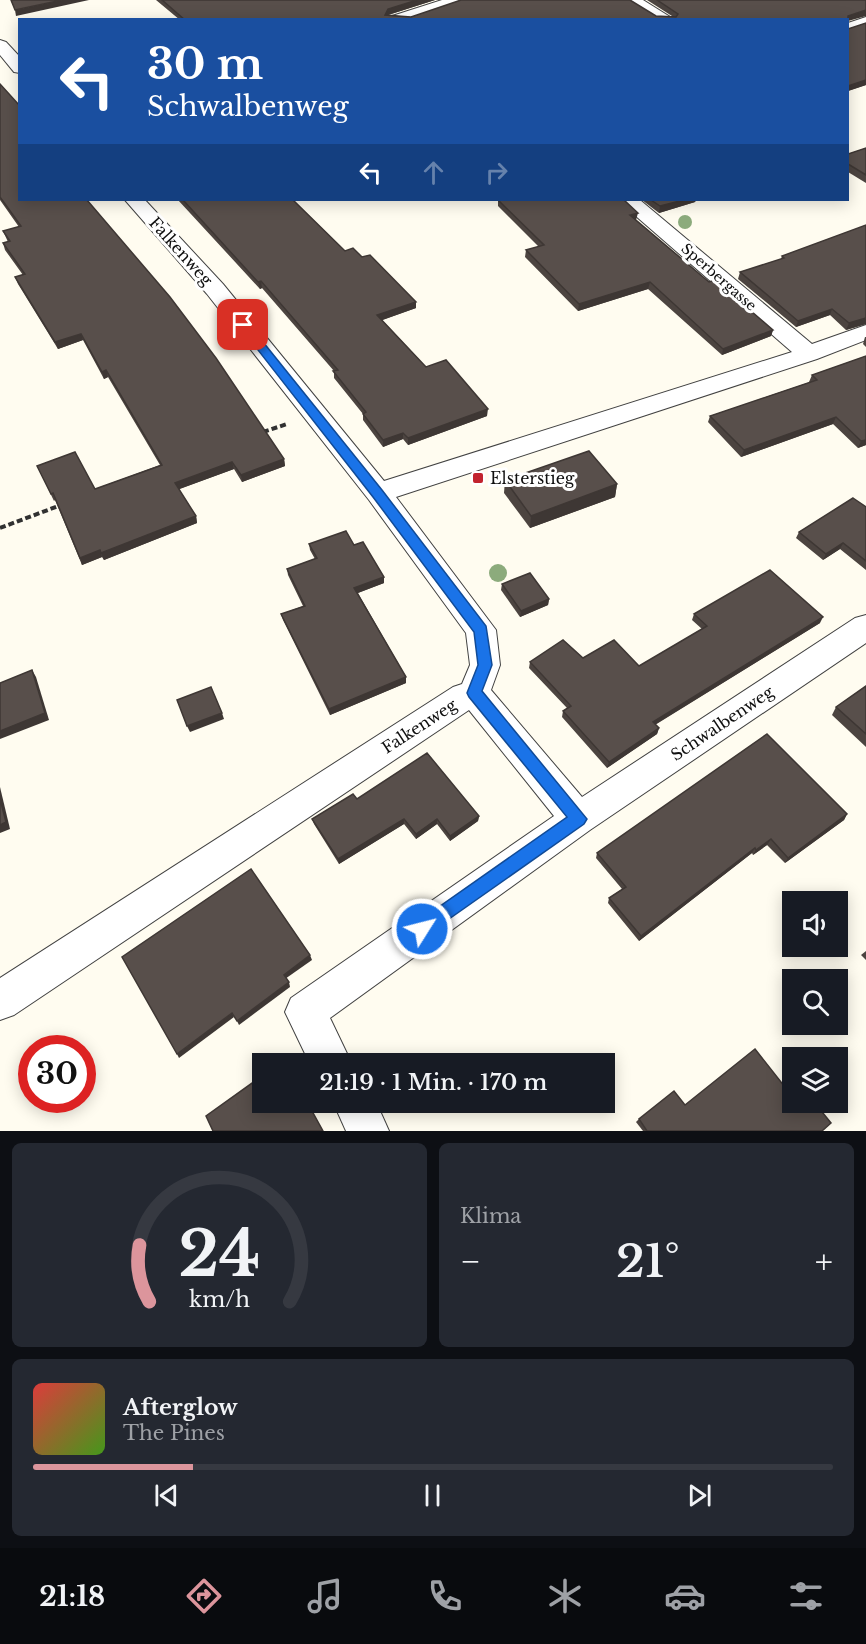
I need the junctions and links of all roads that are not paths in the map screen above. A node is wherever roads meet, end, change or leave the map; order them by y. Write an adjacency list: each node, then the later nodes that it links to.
1 (457, 0): 3 (street)
2 (632, 0): 4 (street)
3 (400, 18)
4 (664, 18)
5 (866, 22): 6 (street)
6 (849, 28)
7 (0, 45): 8 (street)
8 (18, 66)
9 (136, 201): 13 (street, Falkenweg)
10 (630, 201): 12 (street, Sperbergasse)
11 (866, 332): 12 (street)
12 (809, 354): 13 (street)
13 (378, 494): 15 (street, Falkenweg)
14 (866, 627): 16 (street, Schwalbenweg)
15 (474, 693): 16 (street); 17 (street, Falkenweg)
16 (578, 819): 18 (street, Schwalbenweg)
17 (0, 1002)
18 (326, 1053)
19 (359, 1113): 20 (street)
20 (368, 1131)

